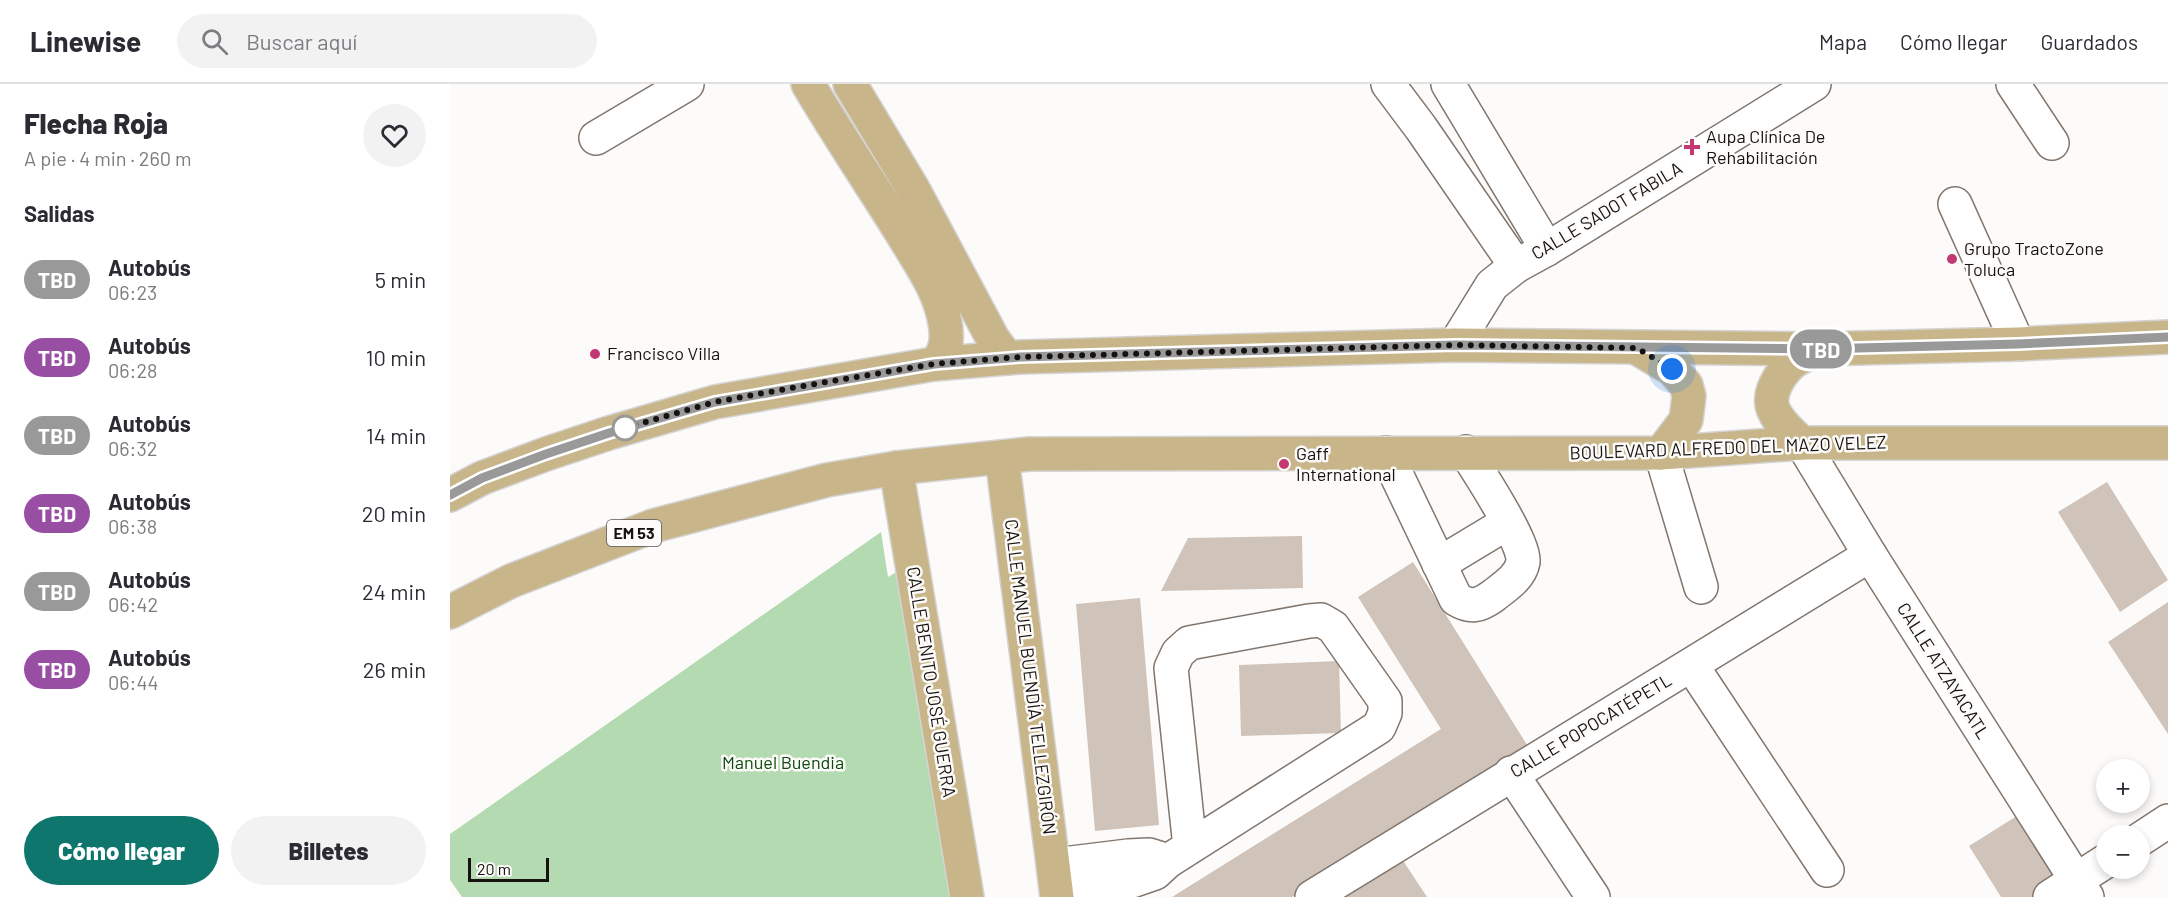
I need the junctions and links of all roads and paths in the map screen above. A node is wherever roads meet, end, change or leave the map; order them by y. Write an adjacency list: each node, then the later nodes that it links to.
1 (687, 84): 8 (street)
2 (850, 84): 18 (main road)
3 (1388, 84): 12 (street)
4 (1448, 84): 11 (street)
5 (1814, 84): 11 (street, CALLE SADOT FABILA)
6 (2013, 84): 9 (street)
7 (817, 87): 19 (main road)
8 (596, 138)
9 (2052, 143)
10 (1955, 204): 14 (street)
11 (1547, 249): 12 (street, CALLE SADOT FABILA)
12 (1516, 266): 15 (street, CALLE SADOT FABILA)
13 (2168, 337): 14 (main road)
14 (2018, 344): 17 (main road)
15 (1455, 345): 16 (main road); 18 (main road)
16 (1637, 348): 17 (main road); 24 (main road)
17 (1818, 349): 20 (main road)
18 (1007, 358): 19 (main road)
19 (934, 364): 27 (main road)
20 (1802, 443): 21 (main road, BOULEVARD ALFREDO DEL MAZO VELEZ); 24 (main road, BOULEVARD ALFREDO DEL MAZO VELEZ); 29 (street, CALLE ATZAYACATL)
21 (2168, 443)
22 (1466, 452): 23 (main road, BOULEVARD ALFREDO DEL MAZO VELEZ); 24 (main road, BOULEVARD ALFREDO DEL MAZO VELEZ); 28 (street)
23 (1386, 453): 25 (main road, BOULEVARD ALFREDO DEL MAZO VELEZ); 30 (street)
24 (1661, 453): 31 (street)
25 (1002, 457): 26 (main road, BOULEVARD ALFREDO DEL MAZO VELEZ); 40 (main road, CALLE MANUEL BUENDÍA TELLEZGIRÓN)
26 (896, 468): 32 (main road, BOULEVARD ALFREDO DEL MAZO VELEZ / EM 53); 42 (main road, CALLE BENITO JOSÉ GUERRA)
27 (450, 495)
28 (1507, 523): 30 (street); 30 (street)
29 (1870, 555): 33 (street, CALLE POPOCATÉPETL); 41 (street, CALLE ATZAYACATL)
30 (1439, 564)
31 (1701, 587)
32 (450, 612)
33 (1692, 666): 34 (street, CALLE POPOCATÉPETL); 38 (street)
34 (1511, 773): 43 (street, CALLE POPOCATÉPETL); 44 (street)
35 (2168, 821): 36 (street)
36 (2150, 833)
37 (1179, 854): 37 (street); 40 (street)
38 (1827, 870)
39 (2096, 870): 41 (street)
40 (1056, 886)
41 (2071, 891)
42 (967, 897)
43 (1312, 897)
44 (1593, 897)

